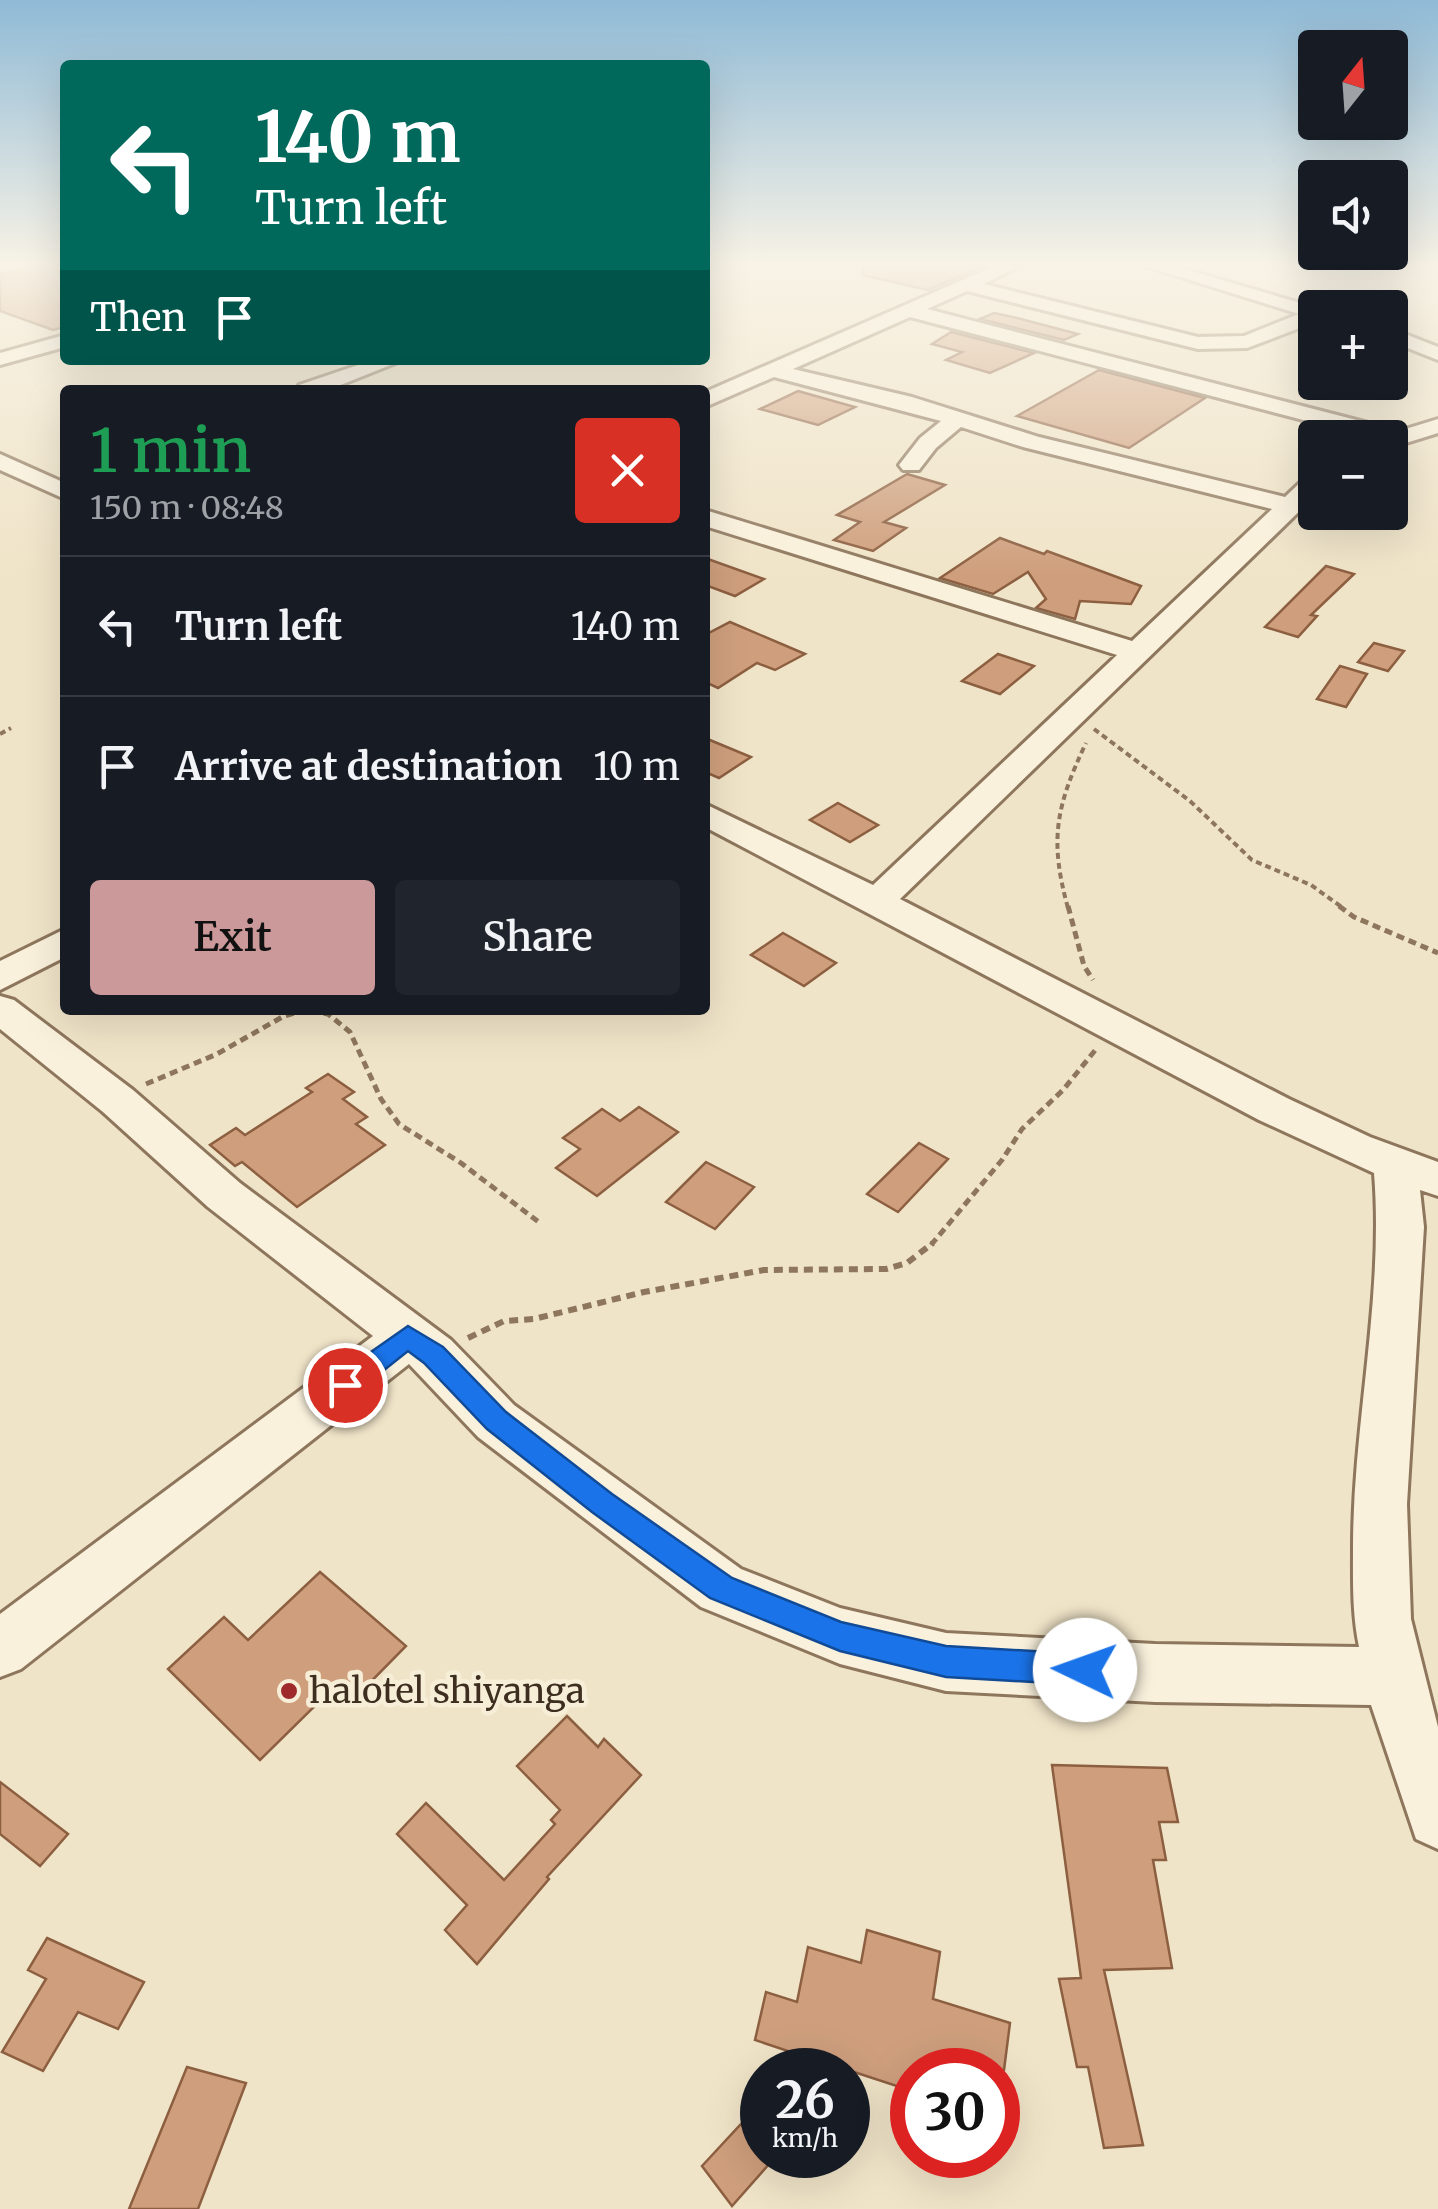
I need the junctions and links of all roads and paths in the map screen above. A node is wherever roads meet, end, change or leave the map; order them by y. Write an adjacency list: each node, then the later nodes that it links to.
1 (370, 368): 5 (street)
2 (781, 368): 4 (street)
3 (1127, 368): 8 (street)
4 (774, 371): 6 (street); 7 (street)
5 (321, 385)
6 (710, 398)
7 (958, 419): 12 (street); 17 (street)
8 (1324, 420)
9 (1438, 426): 10 (street)
10 (1408, 435)
11 (0, 461): 14 (street)
12 (911, 465)
13 (60, 474): 14 (street)
14 (40, 480): 15 (street)
15 (60, 490)
16 (1298, 496): 17 (street)
17 (1288, 505): 19 (street)
18 (710, 520): 19 (street)
19 (1136, 652): 20 (street)
20 (1084, 720): 24 (street); 26 (path); 31 (path)
21 (11, 728): 22 (path)
22 (0, 734)
23 (710, 816): 24 (street)
24 (878, 900): 31 (street)
25 (60, 945): 27 (street)
26 (1438, 954)
27 (0, 977)
28 (0, 1009): 32 (street)
29 (287, 1015): 32 (path)
30 (330, 1015): 34 (path)
31 (1108, 1021): 33 (street); 35 (path)
32 (118, 1102): 35 (street)
33 (1417, 1172): 37 (street)
34 (540, 1222)
35 (420, 1346): 36 (street); 37 (street)
36 (0, 1649)
37 (1394, 1676): 38 (street)
38 (1438, 1817)

